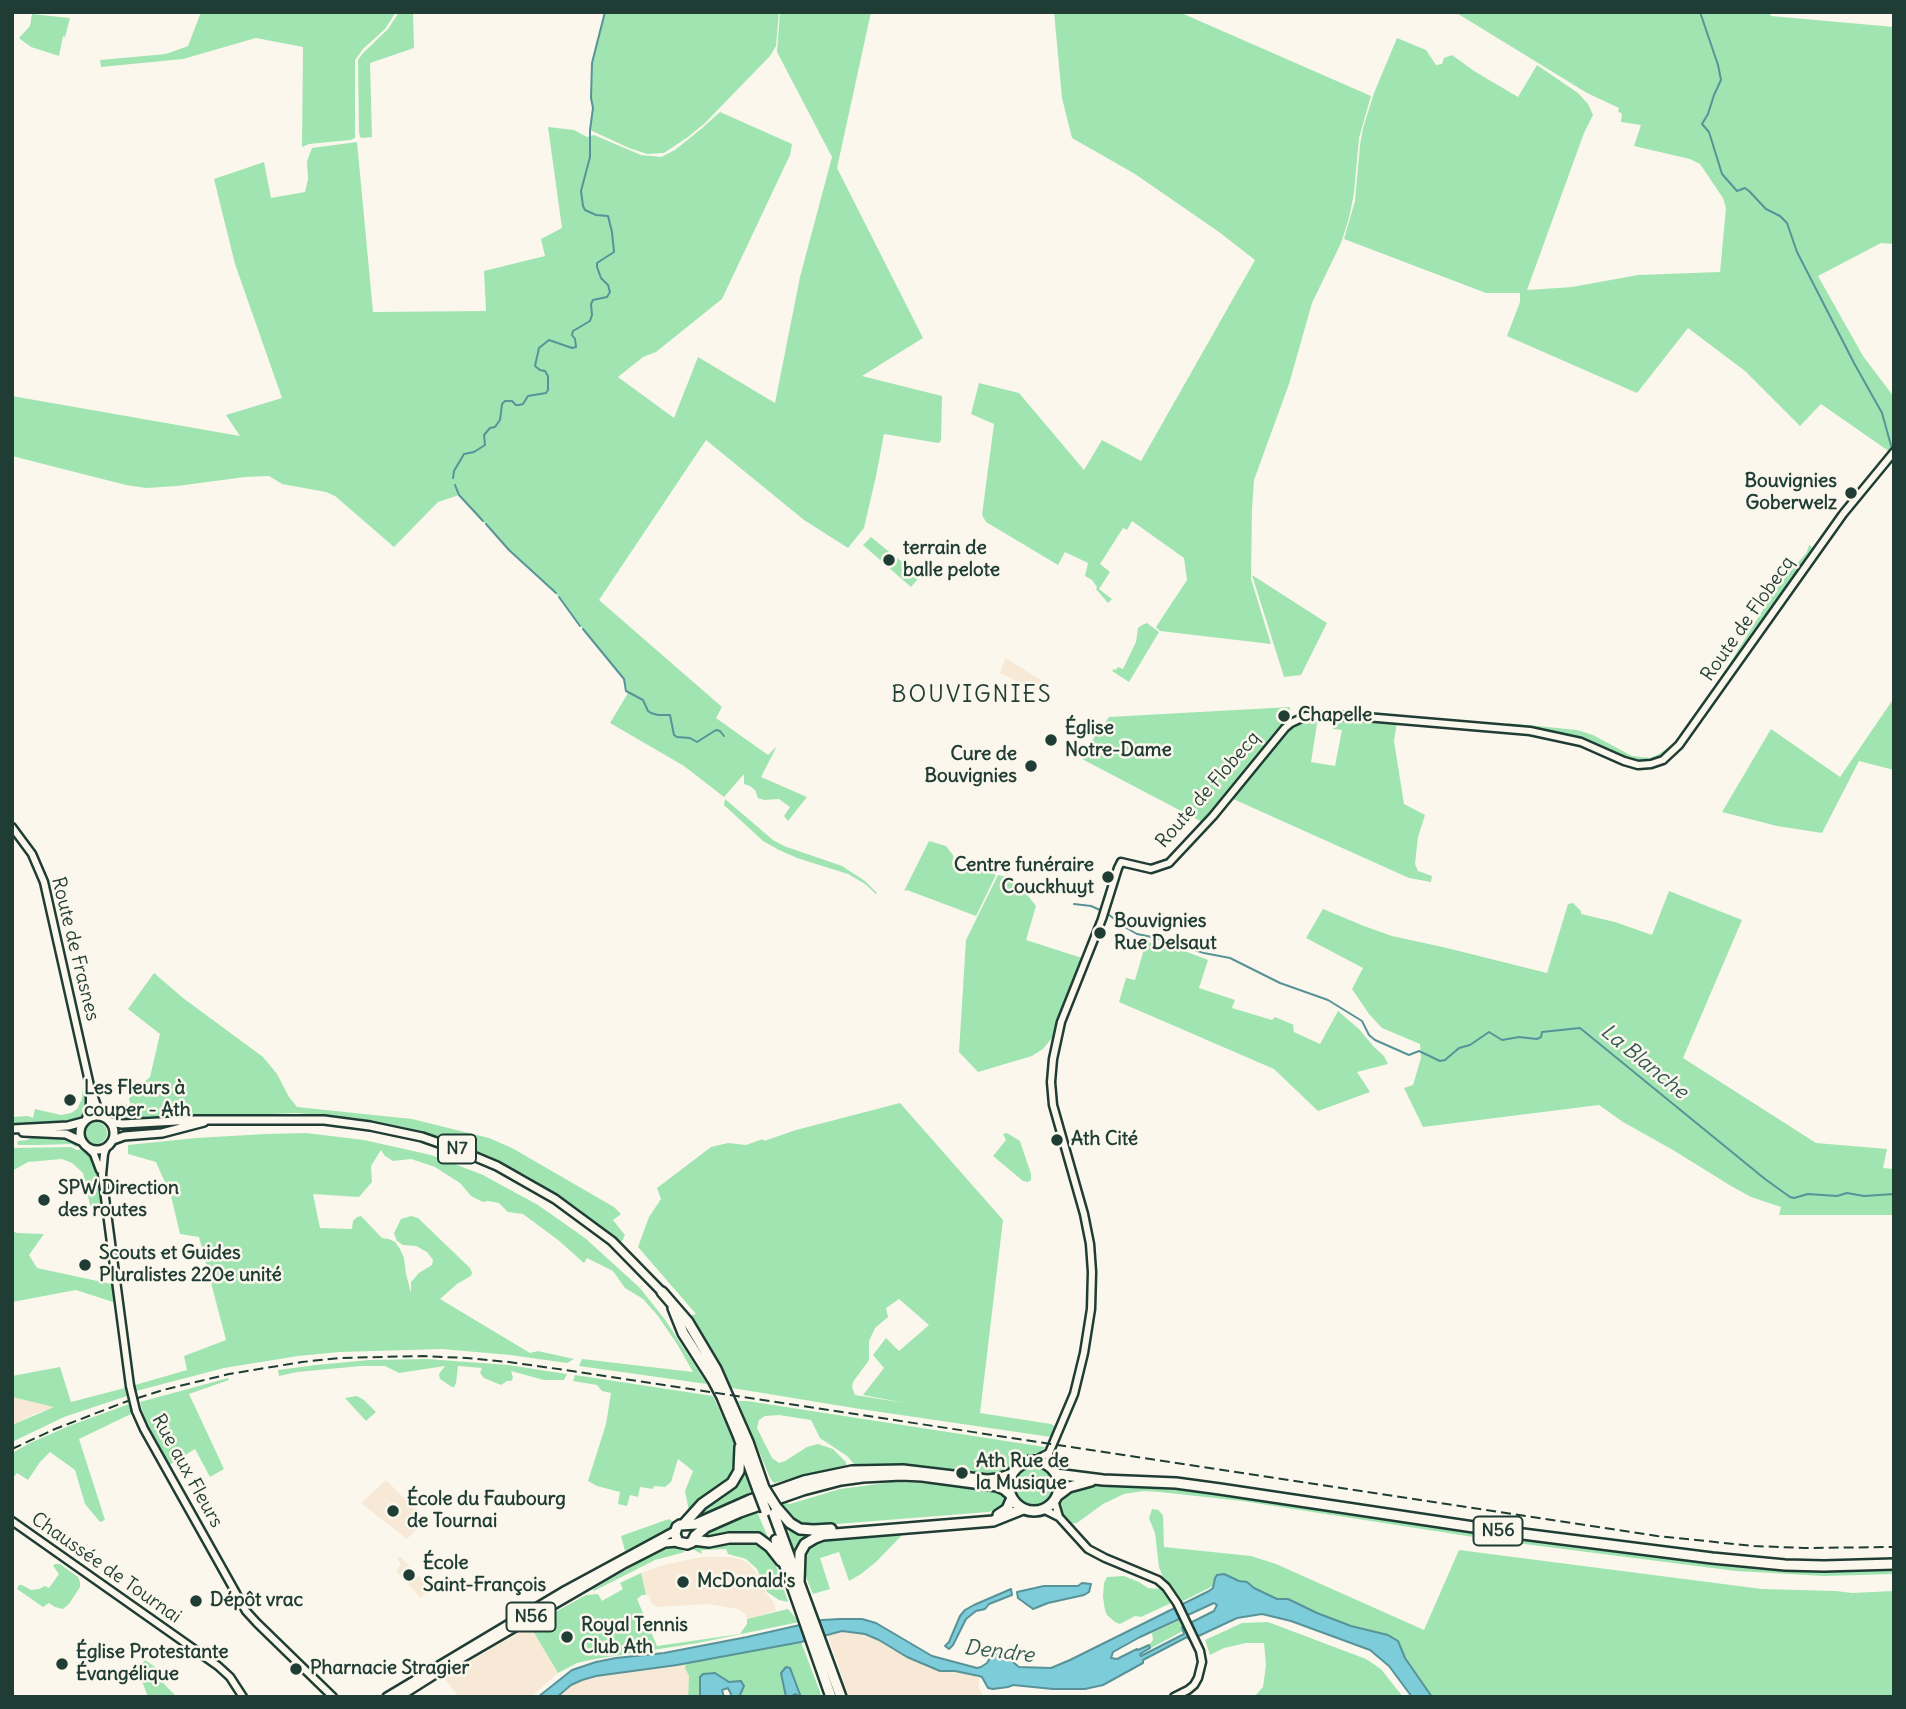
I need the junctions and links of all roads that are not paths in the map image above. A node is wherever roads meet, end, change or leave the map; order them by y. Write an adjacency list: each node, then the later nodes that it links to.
1 (1894, 452): 15 (street, Route de Flobecq)
2 (12, 827): 3 (street, Route de Frasnes)
3 (90, 1086): 4 (street, Route de Frasnes); 5 (street, Route de Frasnes)
4 (107, 1120): 5 (main road); 6 (main road); 8 (main road)
5 (85, 1121): 7 (main road); 9 (main road)
6 (208, 1121): 8 (main road, N7); 13 (main road, N7)
7 (12, 1130): 9 (main road)
8 (113, 1140): 11 (main road)
9 (82, 1141): 10 (main road)
10 (89, 1148): 11 (main road); 12 (street, Rue aux Fleurs)
11 (106, 1148): 12 (street, Rue aux Fleurs)
12 (102, 1175): 37 (street, Rue aux Fleurs, bridge)
13 (662, 1292): 14 (highway, N7); 20 (highway)
14 (738, 1435): 20 (highway, N7); 28 (highway)
15 (1049, 1453): 16 (street); 17 (street)
16 (1034, 1461): 17 (highway, N56); 18 (highway, N56)
17 (1054, 1472): 19 (highway, N56); 22 (highway)
18 (1012, 1474): 21 (highway); 28 (highway, N56)
19 (1103, 1479): 22 (highway, N56); 32 (highway, N56)
20 (761, 1489): 24 (highway, N7, bridge)
21 (1011, 1495): 23 (highway, N56); 24 (highway); 30 (highway, N56)
22 (1056, 1498): 25 (highway, N56); 26 (street)
23 (1023, 1508): 25 (highway); 34 (highway)
24 (771, 1509): 33 (highway, N7); 34 (highway, N7)
25 (1043, 1509): 26 (street)
26 (1059, 1517): 42 (street)
27 (12, 1521): 36 (street, Chaussée de Tournai)
28 (687, 1525): 29 (highway, N56); 30 (highway)
29 (675, 1531): 31 (highway); 38 (main road, N56)
30 (694, 1538): 31 (highway, N56); 33 (highway)
31 (678, 1542): 39 (main road, N56)
32 (1894, 1564)
33 (787, 1572): 34 (highway, N7)
34 (795, 1583): 35 (highway, N7)
35 (830, 1680): 40 (highway, N7); 41 (highway, N7)
36 (243, 1697)
37 (333, 1697)
38 (387, 1697)
39 (399, 1697)
40 (831, 1697)
41 (841, 1697)
42 (1174, 1697)

